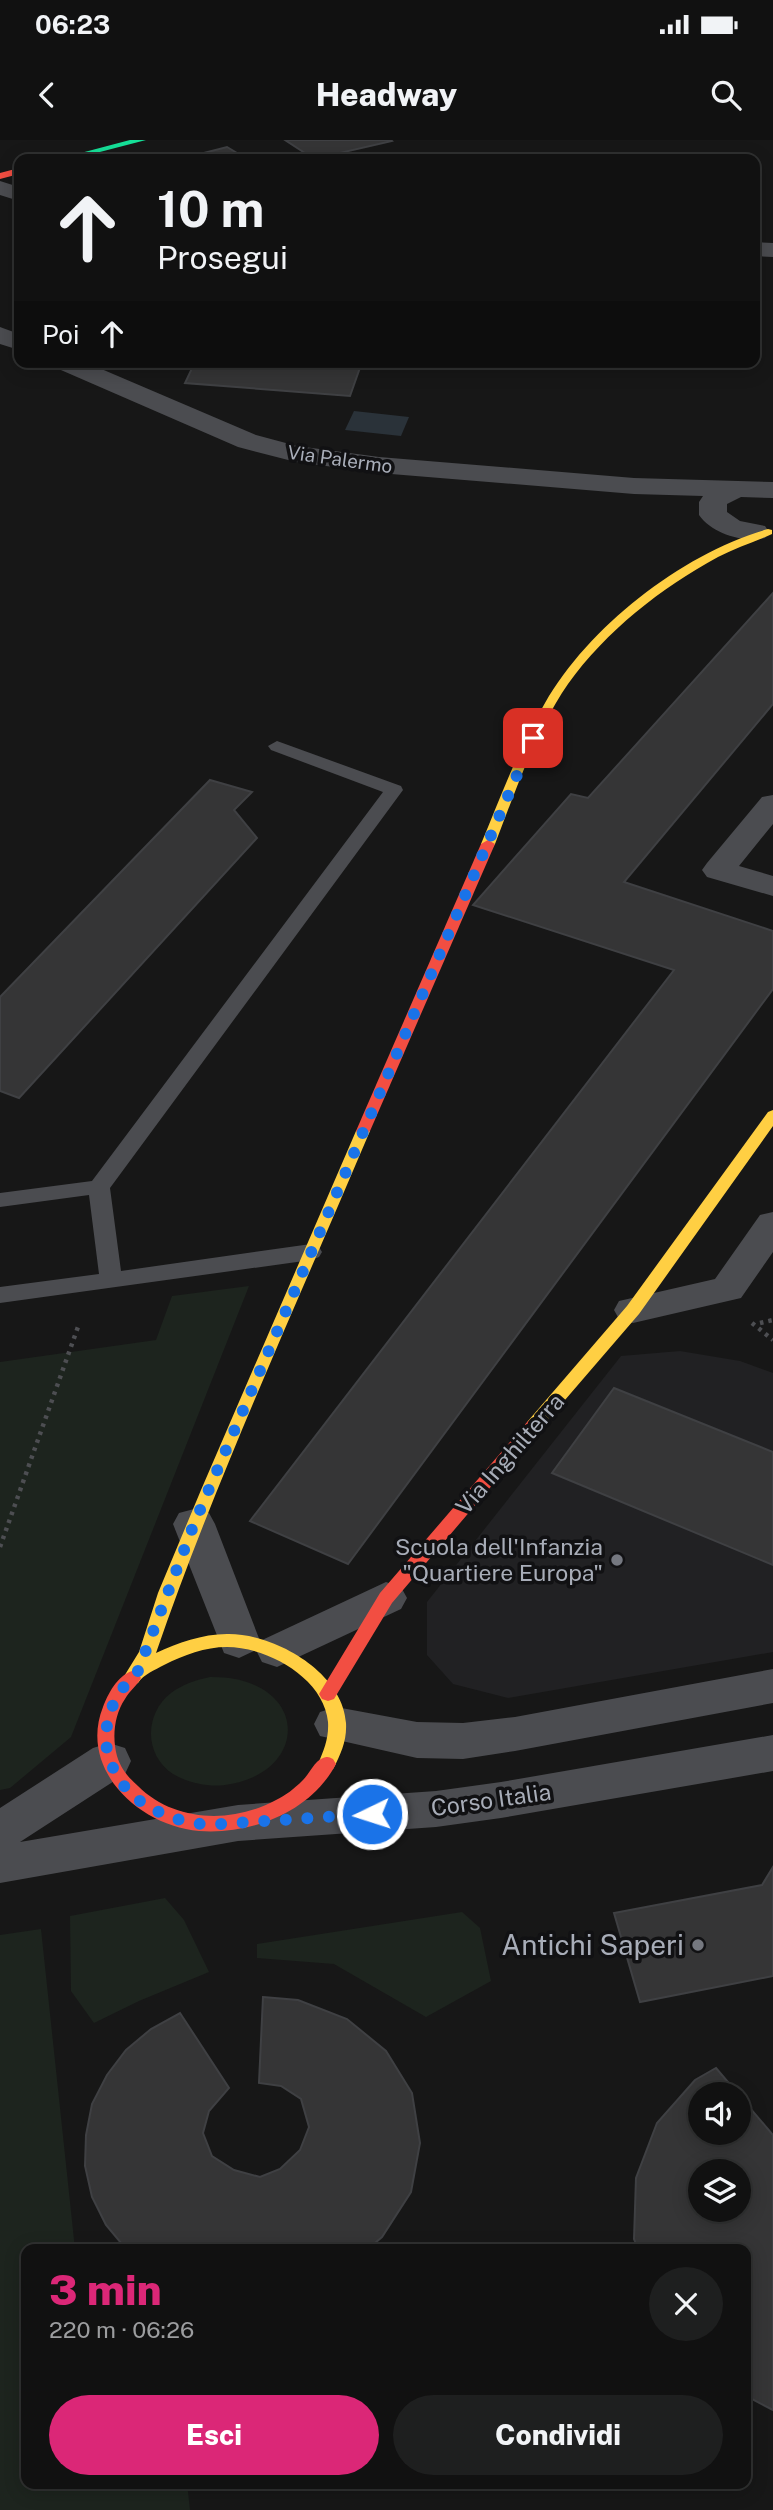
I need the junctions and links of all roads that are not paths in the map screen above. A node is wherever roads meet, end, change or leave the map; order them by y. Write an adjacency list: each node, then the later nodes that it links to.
1 (141, 140): 2 (street)
2 (84, 154)
3 (77, 368): 4 (street, Via Palermo)
4 (634, 486): 5 (street, Via Palermo); 7 (street, Via Palermo)
5 (738, 489): 6 (street, Via Palermo); 7 (street)
6 (772, 490)
7 (717, 519): 8 (street, Via Palermo); 9 (street)
8 (765, 532): 9 (street)
9 (714, 555): 17 (street)
10 (277, 746): 14 (lane)
11 (773, 804): 12 (street)
12 (773, 886)
13 (773, 1115): 20 (street, Via Inghilterra)
14 (99, 1187): 15 (lane); 18 (lane)
15 (0, 1200)
16 (773, 1224): 20 (street)
17 (311, 1252): 18 (lane); 21 (street)
18 (102, 1281): 19 (lane)
19 (0, 1295)
20 (633, 1310): 22 (street, Via Inghilterra)
21 (194, 1524): 23 (street); 24 (street)
22 (386, 1598): 23 (street, Via Inghilterra); 26 (street, Via Inghilterra)
23 (258, 1645): 24 (street); 26 (street)
24 (138, 1671): 28 (street)
25 (773, 1686): 26 (street)
26 (332, 1709): 29 (street)
27 (773, 1753): 29 (street, Corso Italia)
28 (109, 1761): 29 (street); 30 (street)
29 (238, 1824): 31 (street, Corso Italia)
30 (0, 1831)
31 (0, 1864)

